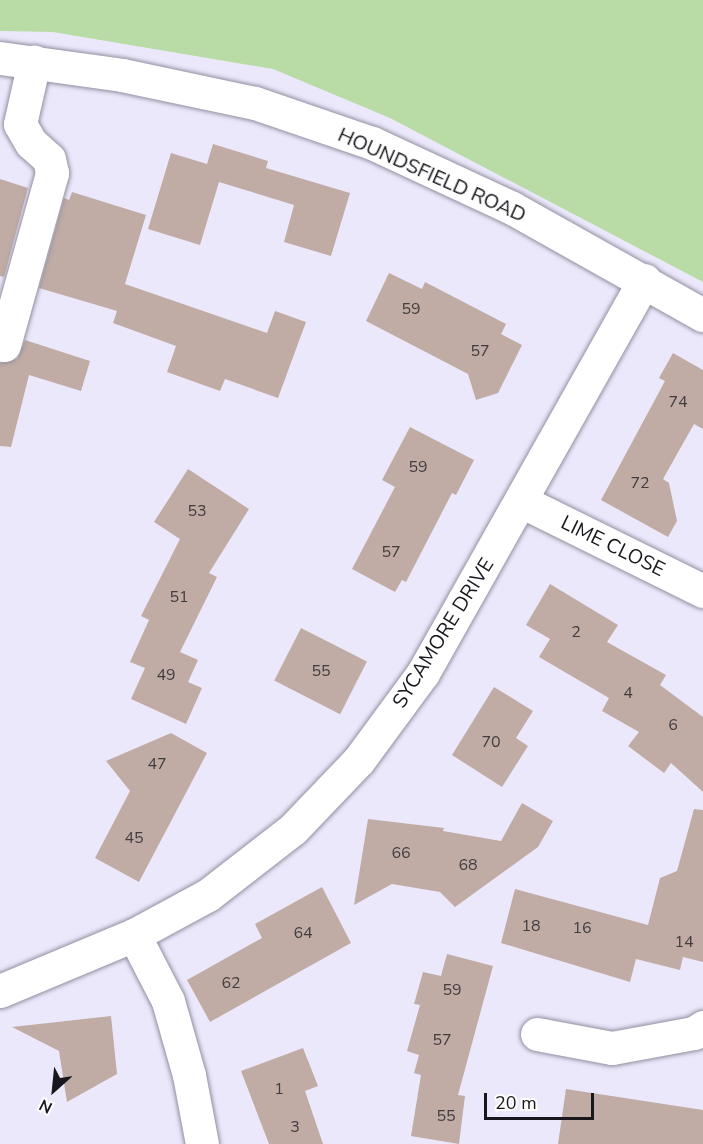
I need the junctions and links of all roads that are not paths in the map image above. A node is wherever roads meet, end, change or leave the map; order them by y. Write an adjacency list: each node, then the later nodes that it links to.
1 (0, 58): 2 (street, HOUNDSFIELD ROAD)
2 (34, 62): 3 (street, HOUNDSFIELD ROAD); 5 (street)
3 (644, 280): 4 (street, HOUNDSFIELD ROAD); 6 (street, SYCAMORE DRIVE)
4 (703, 315)
5 (4, 345)
6 (523, 502): 7 (street, LIME CLOSE); 8 (street, SYCAMORE DRIVE)
7 (703, 591)
8 (134, 935): 9 (street, SYCAMORE DRIVE); 12 (street)
9 (0, 991)
10 (703, 1027): 11 (street)
11 (537, 1034)
12 (202, 1144)

